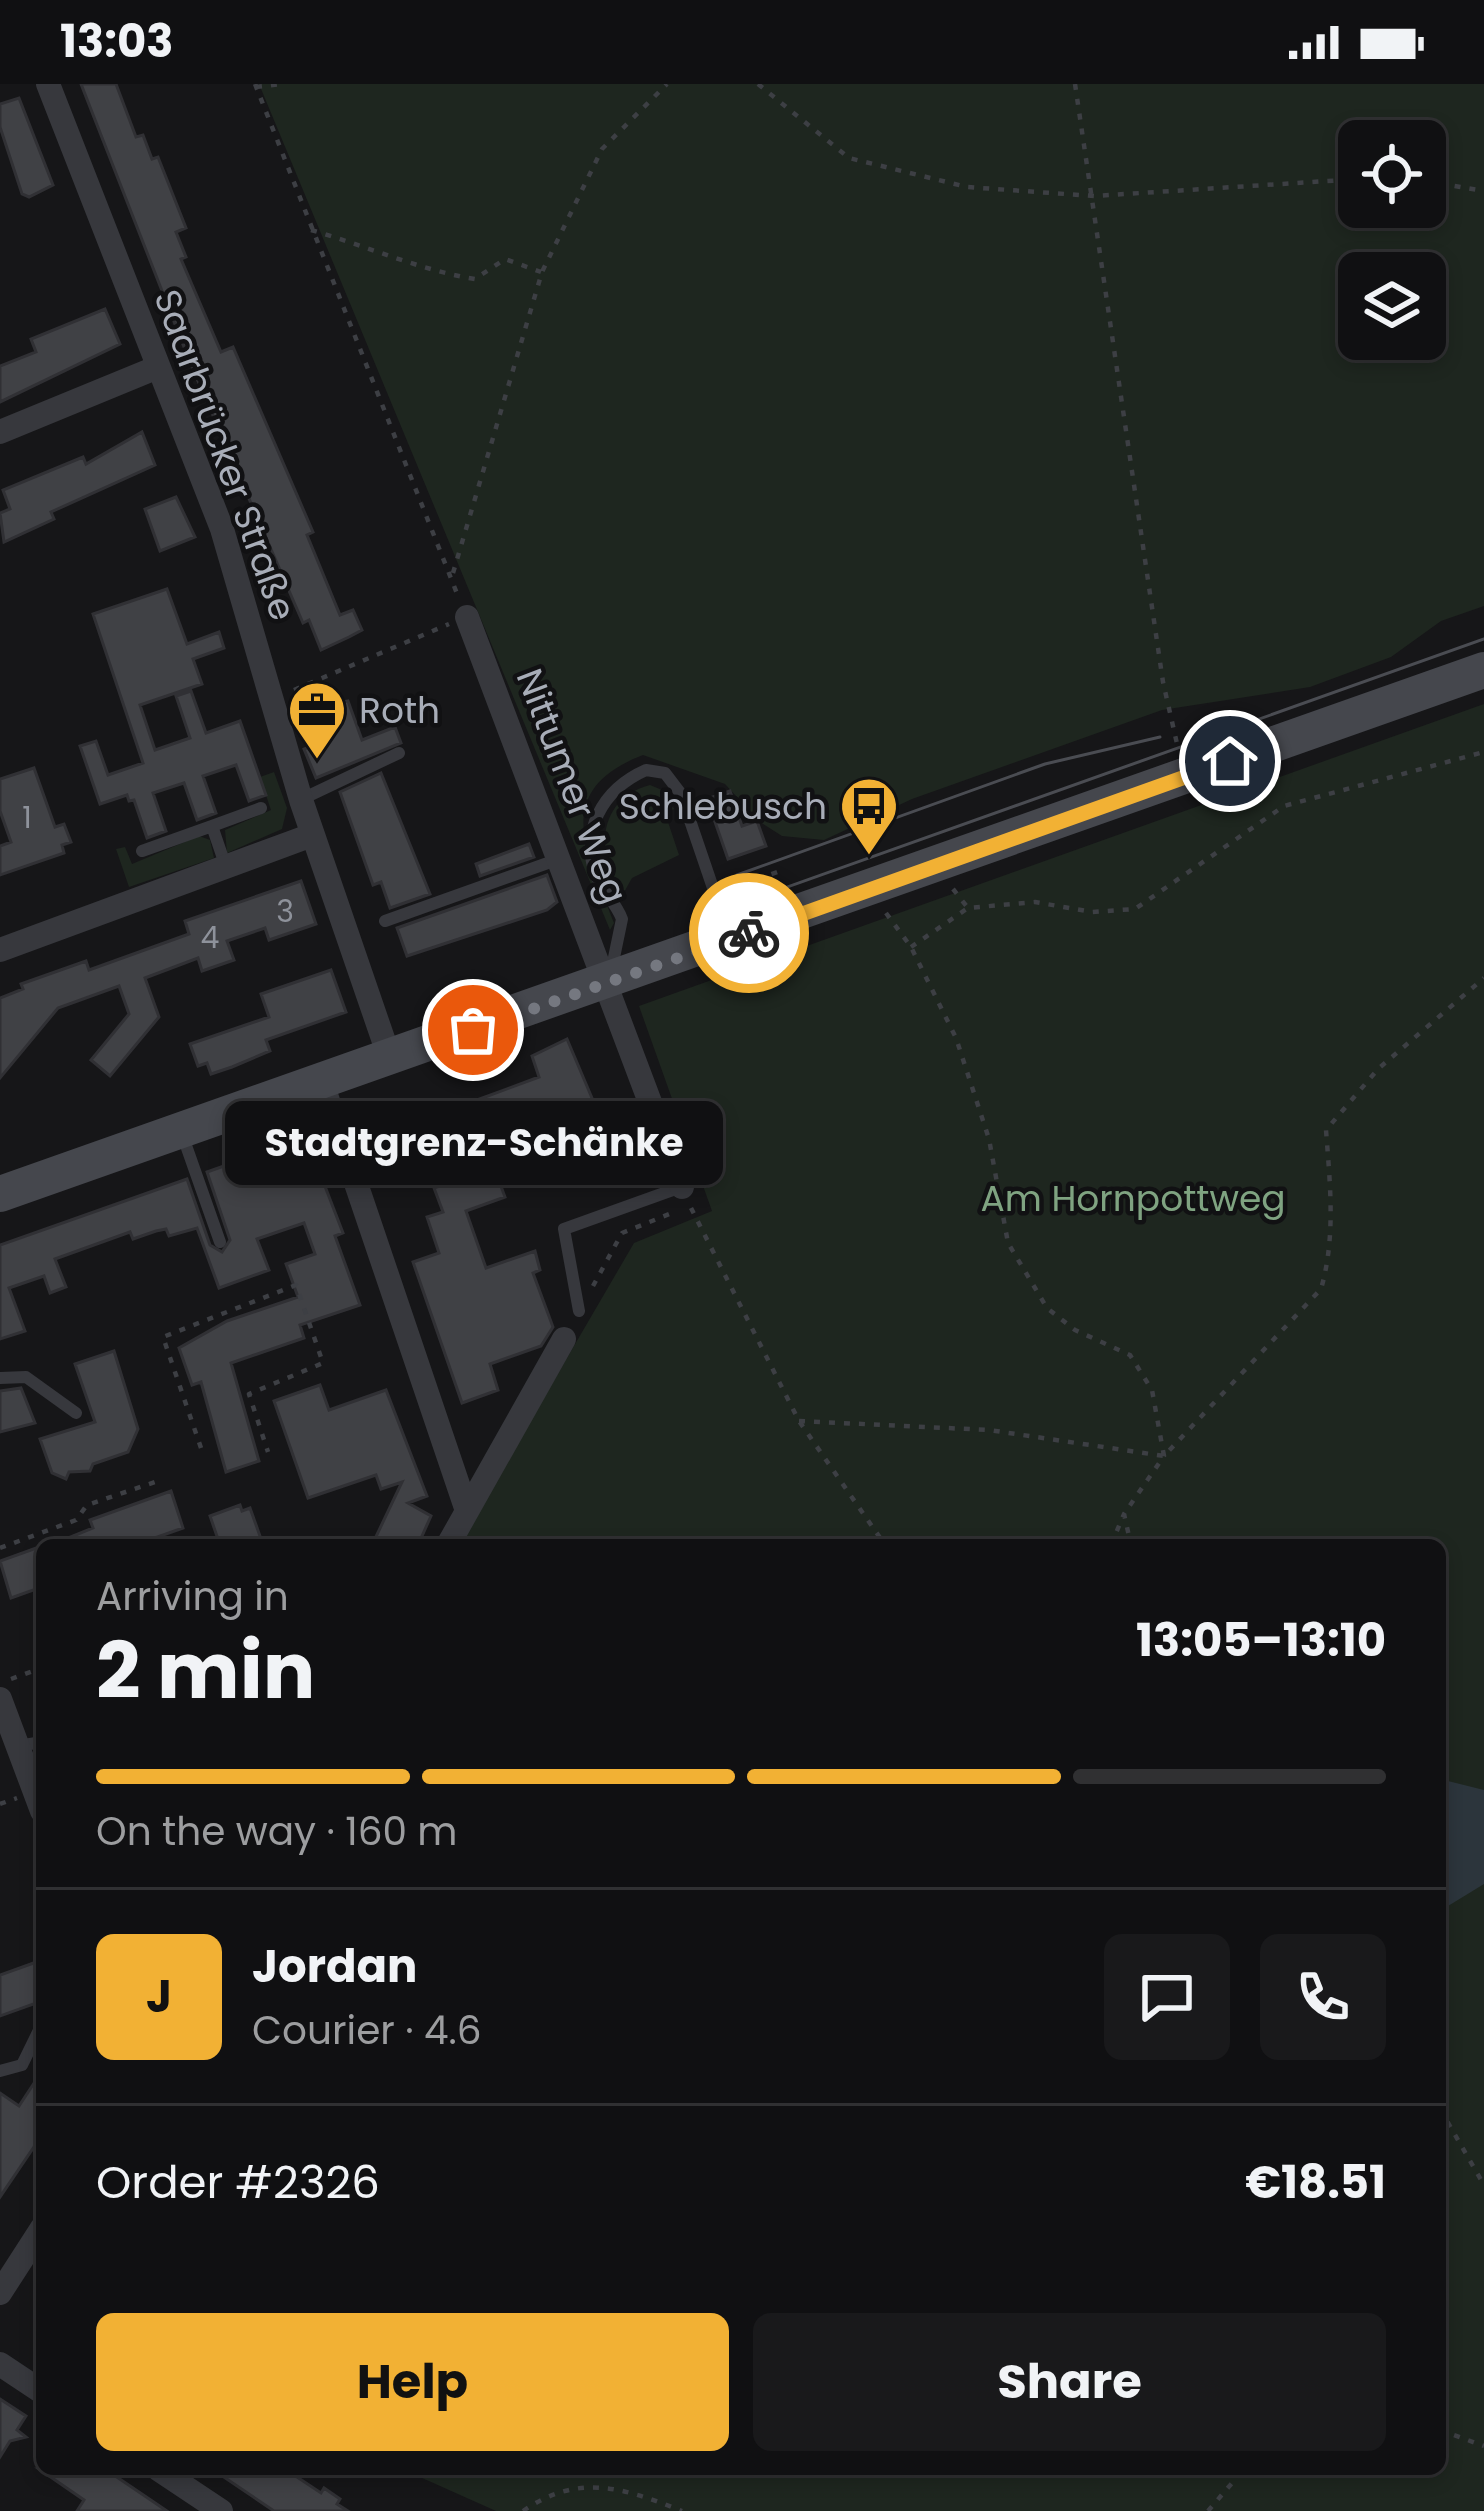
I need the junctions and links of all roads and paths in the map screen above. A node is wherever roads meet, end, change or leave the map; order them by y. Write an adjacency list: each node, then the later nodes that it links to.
1 (48, 84): 13 (street, Saarbrücker Straße)
2 (281, 84): 6 (path)
3 (667, 84): 12 (path)
4 (758, 84): 10 (path)
5 (1075, 84): 10 (path)
6 (256, 86): 11 (path)
7 (1338, 180): 10 (path)
8 (1446, 185): 9 (path)
9 (1484, 191)
10 (1094, 196): 20 (path)
11 (311, 230): 12 (path); 12 (path)
12 (542, 272)
13 (158, 368): 14 (street); 17 (street, Saarbrücker Straße)
14 (0, 432)
15 (466, 617): 17 (path); 26 (street, Nittumer Weg)
16 (1484, 670): 20 (main road)
17 (273, 700): 21 (street, Saarbrücker Straße)
18 (1484, 752): 32 (path)
19 (399, 753): 21 (lane)
20 (1188, 776): 34 (main road)
21 (301, 800): 24 (street, Saarbrücker Straße)
22 (261, 808): 23 (lane)
23 (212, 826): 25 (lane); 27 (lane)
24 (312, 835): 27 (street); 39 (street, Saarbrücker Straße)
25 (142, 851)
26 (562, 858): 33 (lane); 38 (street, Nittumer Weg)
27 (226, 867): 36 (street)
28 (780, 871): 30 (path)
29 (950, 884): 32 (path)
30 (715, 894): 34 (lane); 38 (lane)
31 (883, 908): 35 (path)
32 (968, 908): 35 (path)
33 (385, 920)
34 (727, 929): 38 (main road)
35 (911, 947): 52 (path)
36 (0, 950)
37 (1484, 978): 52 (path)
38 (609, 982): 39 (main road); 43 (street, Nittumer Weg)
39 (390, 1059): 40 (main road)
40 (322, 1083): 41 (main road); 54 (street)
41 (182, 1132): 42 (main road); 44 (lane)
42 (0, 1194)
43 (686, 1196): 45 (path); 45 (lane); 49 (path)
44 (220, 1242)
45 (579, 1311)
46 (564, 1339): 54 (street)
47 (0, 1378): 48 (lane)
48 (76, 1413)
49 (799, 1421): 52 (path); 57 (path)
50 (201, 1448): 51 (path)
51 (268, 1452)
52 (1164, 1456): 55 (path)
53 (161, 1480): 60 (path)
54 (467, 1511): 56 (street)
55 (1124, 1514): 58 (path); 59 (path)
56 (451, 1539)
57 (881, 1539)
58 (1114, 1539)
59 (1130, 1539)
60 (0, 1548)
61 (36, 1670): 62 (path)
62 (0, 1683)
63 (0, 1699): 64 (street)
64 (30, 1744): 65 (street)
65 (36, 1777)
66 (36, 2036): 67 (lane)
67 (0, 2071)
68 (1446, 2119): 69 (path)
69 (1484, 2185)
70 (36, 2237): 71 (street)
71 (0, 2293)
72 (0, 2363): 73 (street)
73 (36, 2388)
74 (1446, 2432): 75 (path)
75 (1484, 2446)
76 (167, 2475): 78 (street)
77 (1239, 2475): 81 (path)
78 (220, 2511)
79 (523, 2511): 80 (path)
80 (682, 2511)
81 (1208, 2511)

